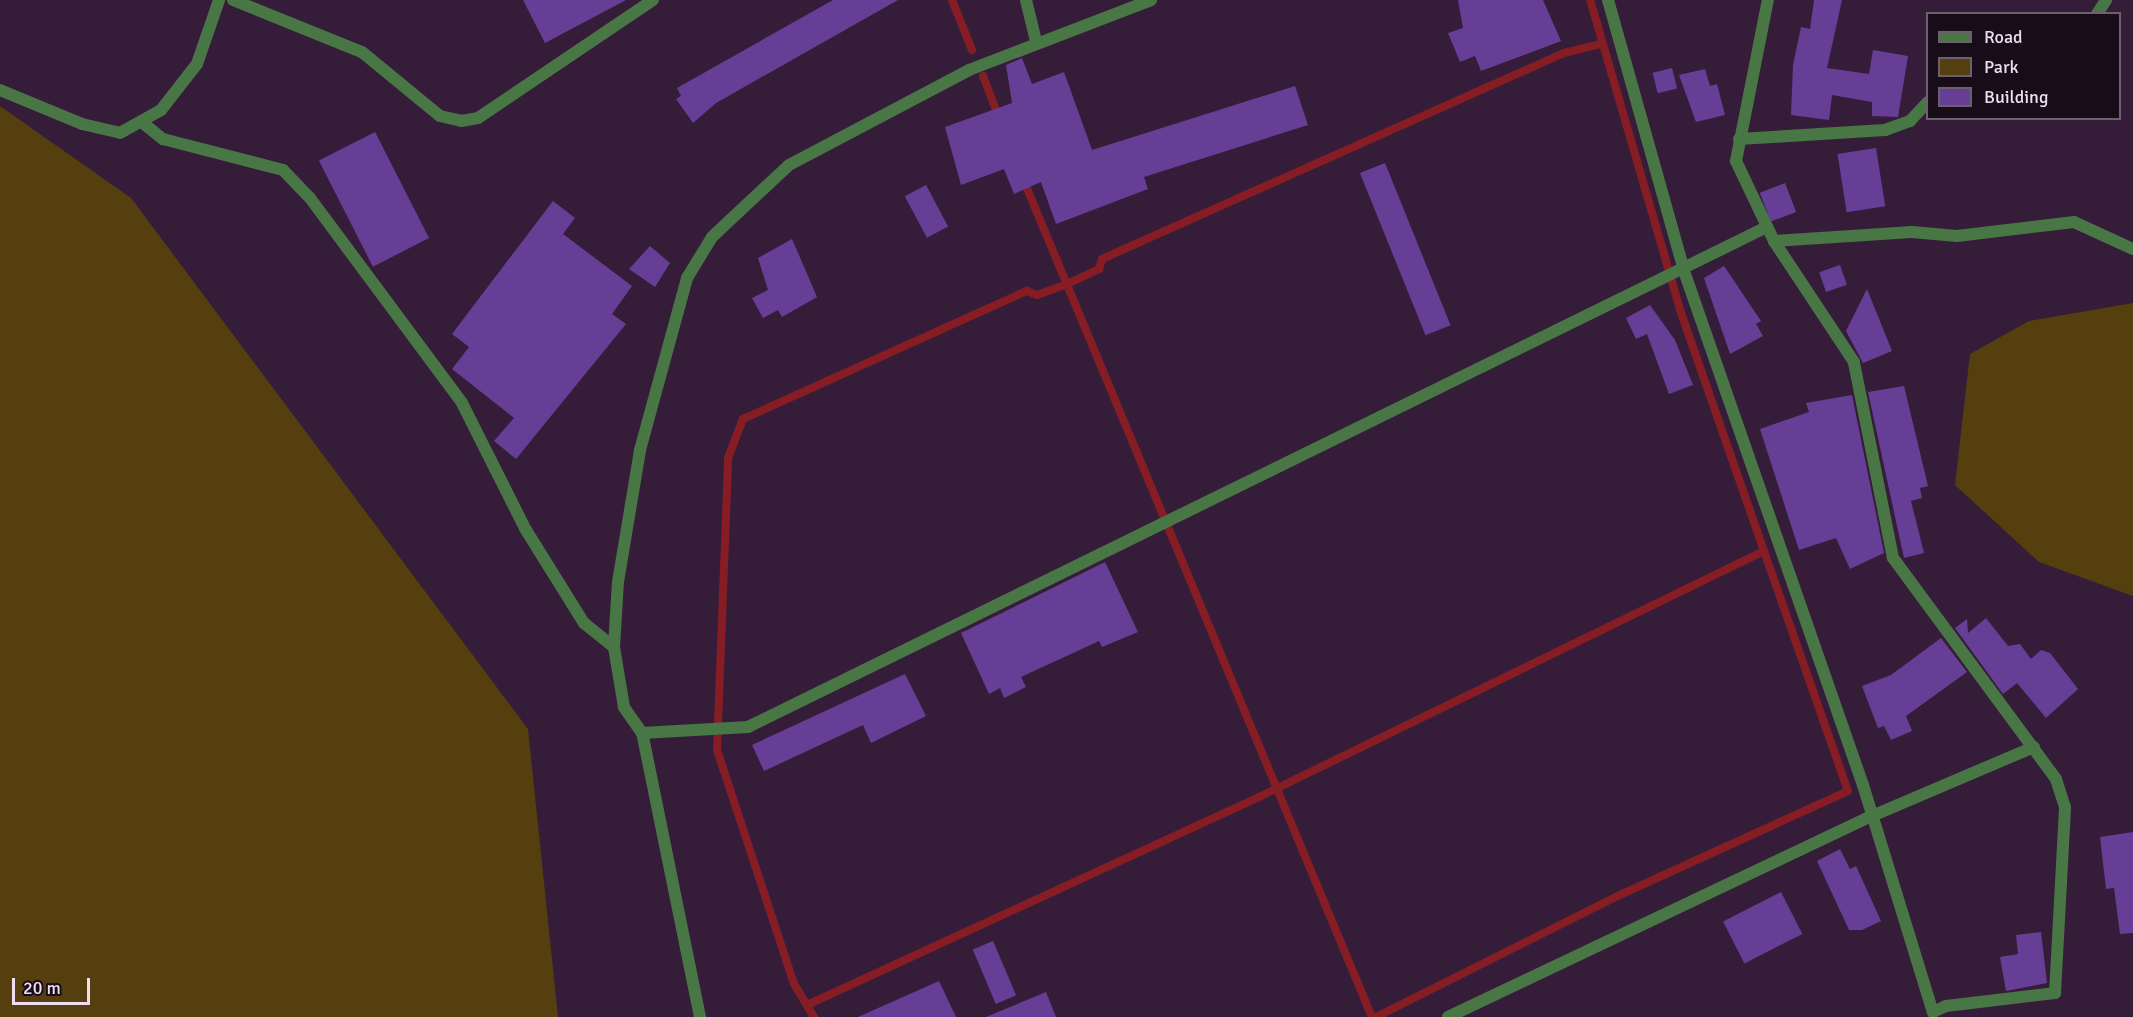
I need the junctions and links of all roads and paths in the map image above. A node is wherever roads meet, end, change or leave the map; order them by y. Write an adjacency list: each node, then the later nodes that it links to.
1 (219, 0): 11 (street)
2 (233, 0): 3 (street)
3 (652, 0)
4 (1026, 0): 8 (street)
5 (1151, 0): 8 (street)
6 (1608, 0): 16 (street)
7 (1768, 0): 12 (street)
8 (1036, 41): 17 (street)
9 (0, 90): 11 (street)
10 (1926, 104): 12 (street)
11 (143, 123): 17 (street)
12 (1739, 139): 13 (street)
13 (1767, 227): 14 (street); 16 (street)
14 (1774, 241): 15 (street); 19 (street)
15 (2133, 249)
16 (1680, 273): 18 (street); 20 (street)
17 (614, 647): 18 (street)
18 (642, 733): 21 (street)
19 (2034, 747): 20 (street); 20 (street)
20 (1872, 816): 22 (street)
21 (700, 1017)
22 (1448, 1017)

